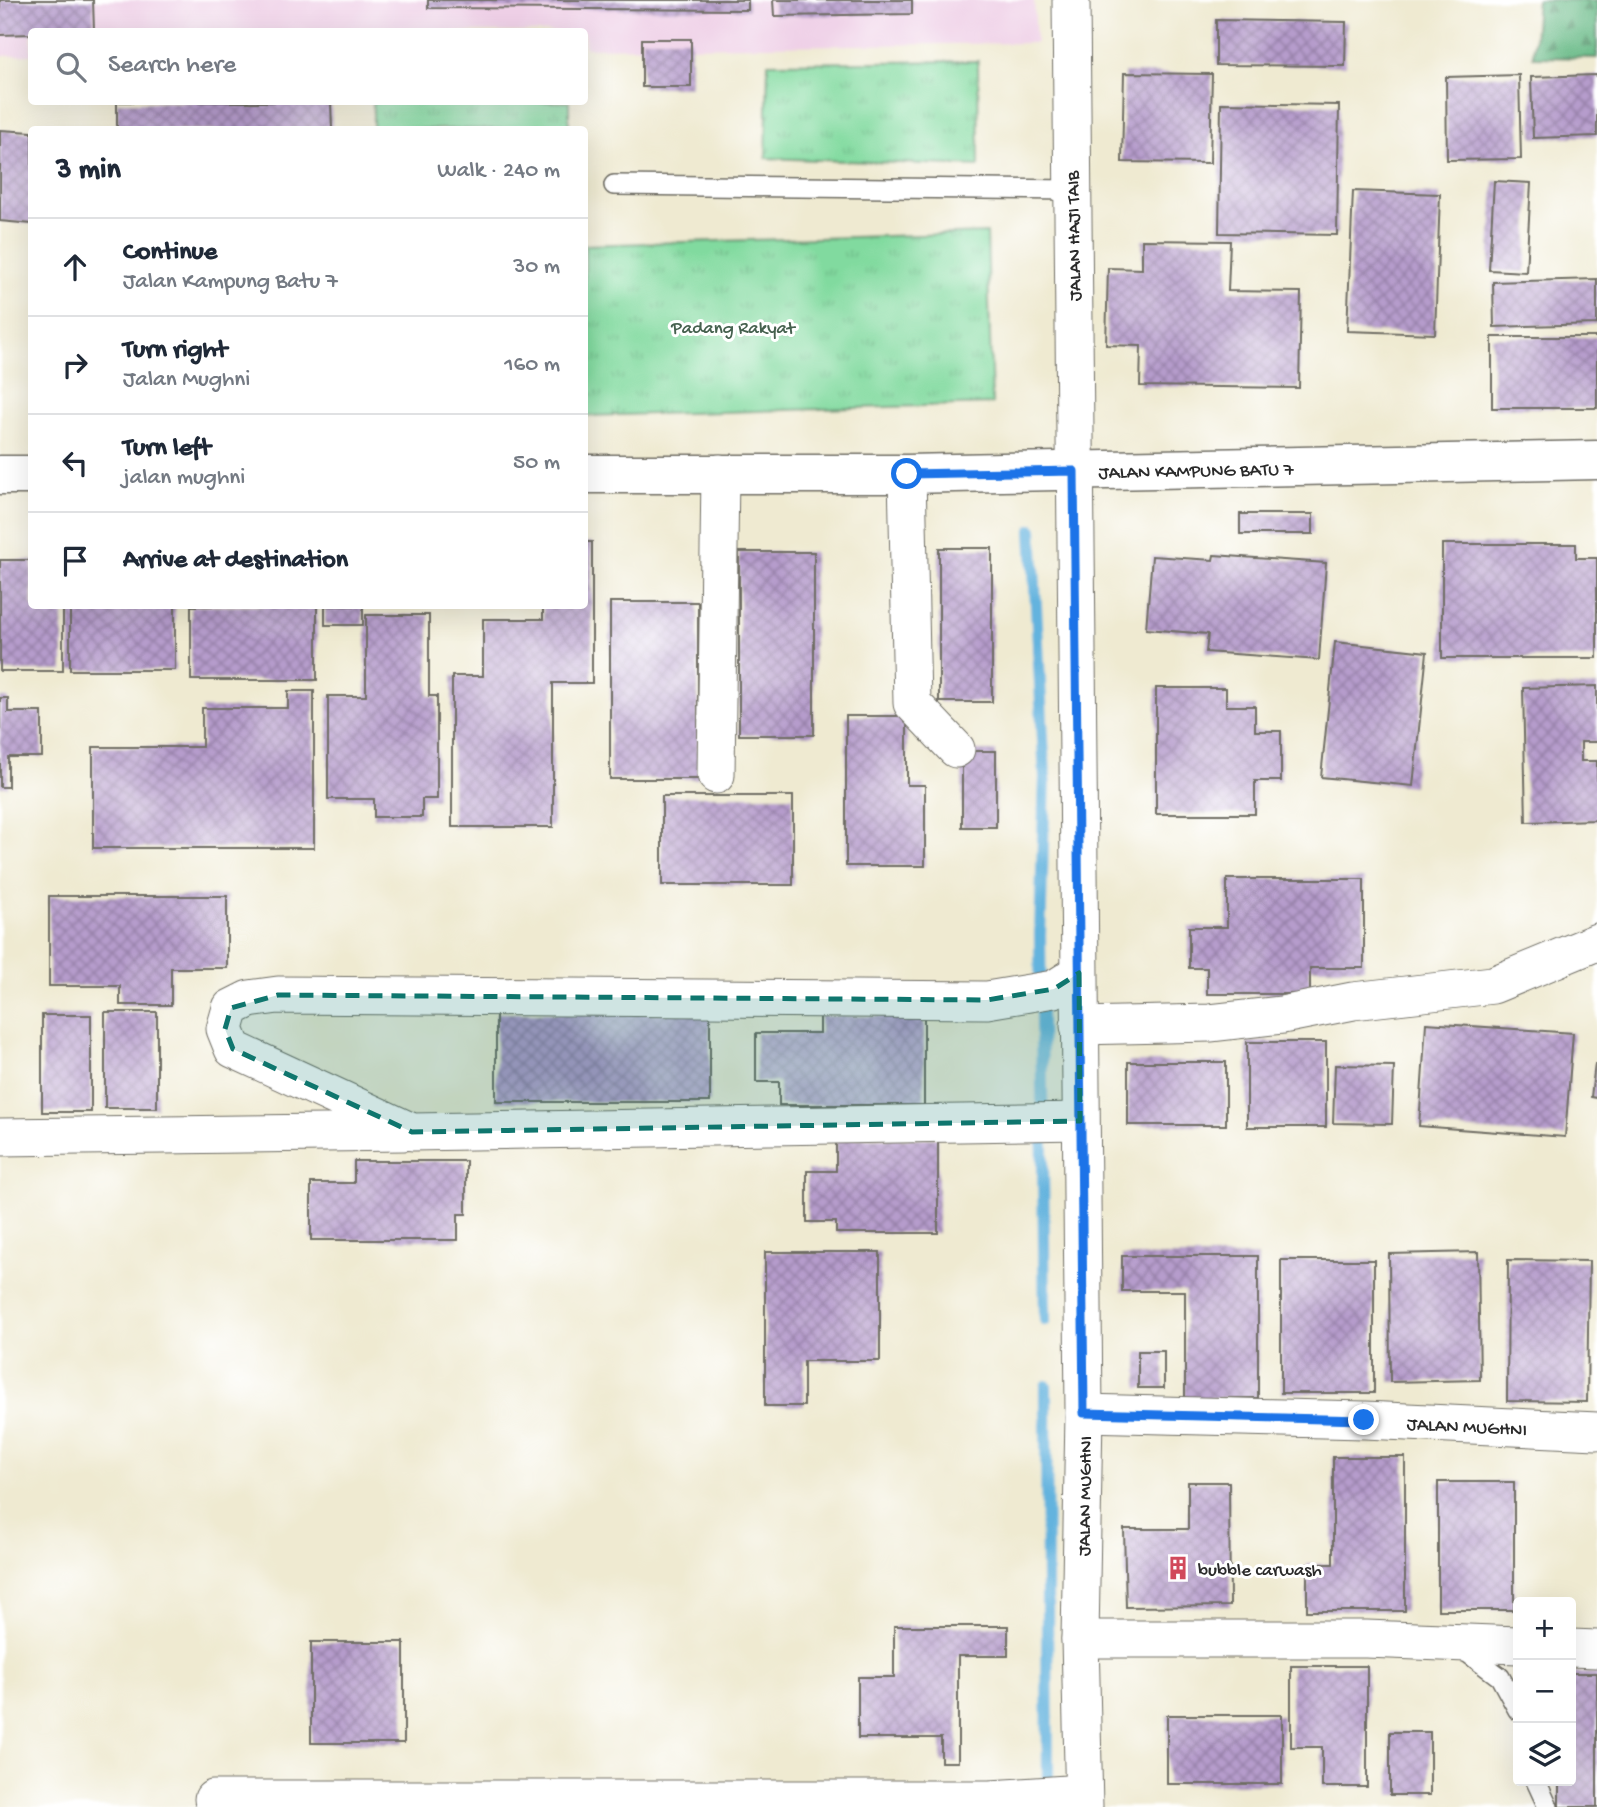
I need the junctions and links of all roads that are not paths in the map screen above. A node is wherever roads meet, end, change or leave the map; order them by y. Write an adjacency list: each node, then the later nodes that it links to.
1 (1071, 0): 3 (street, JALAN HAJI TAIB)
2 (614, 185): 3 (lane)
3 (1072, 190): 5 (street, JALAN HAJI TAIB)
4 (1597, 460): 5 (street, JALAN KAMPUNG BATU 7)
5 (1074, 471): 8 (street, JALAN KAMPUNG BATU 7); 14 (street, JALAN MUGHNI)
6 (720, 473): 7 (street, JALAN KAMPUNG BATU 7); 8 (street, JALAN KAMPUNG BATU 7); 12 (street)
7 (588, 474)
8 (907, 474): 11 (street)
9 (0, 475): 10 (street)
10 (28, 475)
11 (956, 749)
12 (716, 775)
13 (1597, 942): 15 (street)
14 (1054, 985): 15 (street, JALAN MUGHNI); 17 (street)
15 (1079, 1026): 16 (street, JALAN MUGHNI)
16 (1073, 1122): 17 (street); 19 (street, JALAN MUGHNI)
17 (412, 1132): 18 (street)
18 (0, 1137)
19 (1084, 1413): 20 (street, JALAN MUGHNI); 21 (street, JALAN MUGHNI)
20 (1597, 1431)
21 (1080, 1639): 22 (street); 29 (street, JALAN MUGHNI)
22 (1453, 1642): 23 (street); 26 (lane)
23 (1513, 1645)
24 (1576, 1648): 25 (street)
25 (1597, 1649)
26 (1513, 1701)
27 (1538, 1786): 30 (lane)
28 (213, 1799): 29 (street)
29 (1083, 1800)
30 (1548, 1807)

